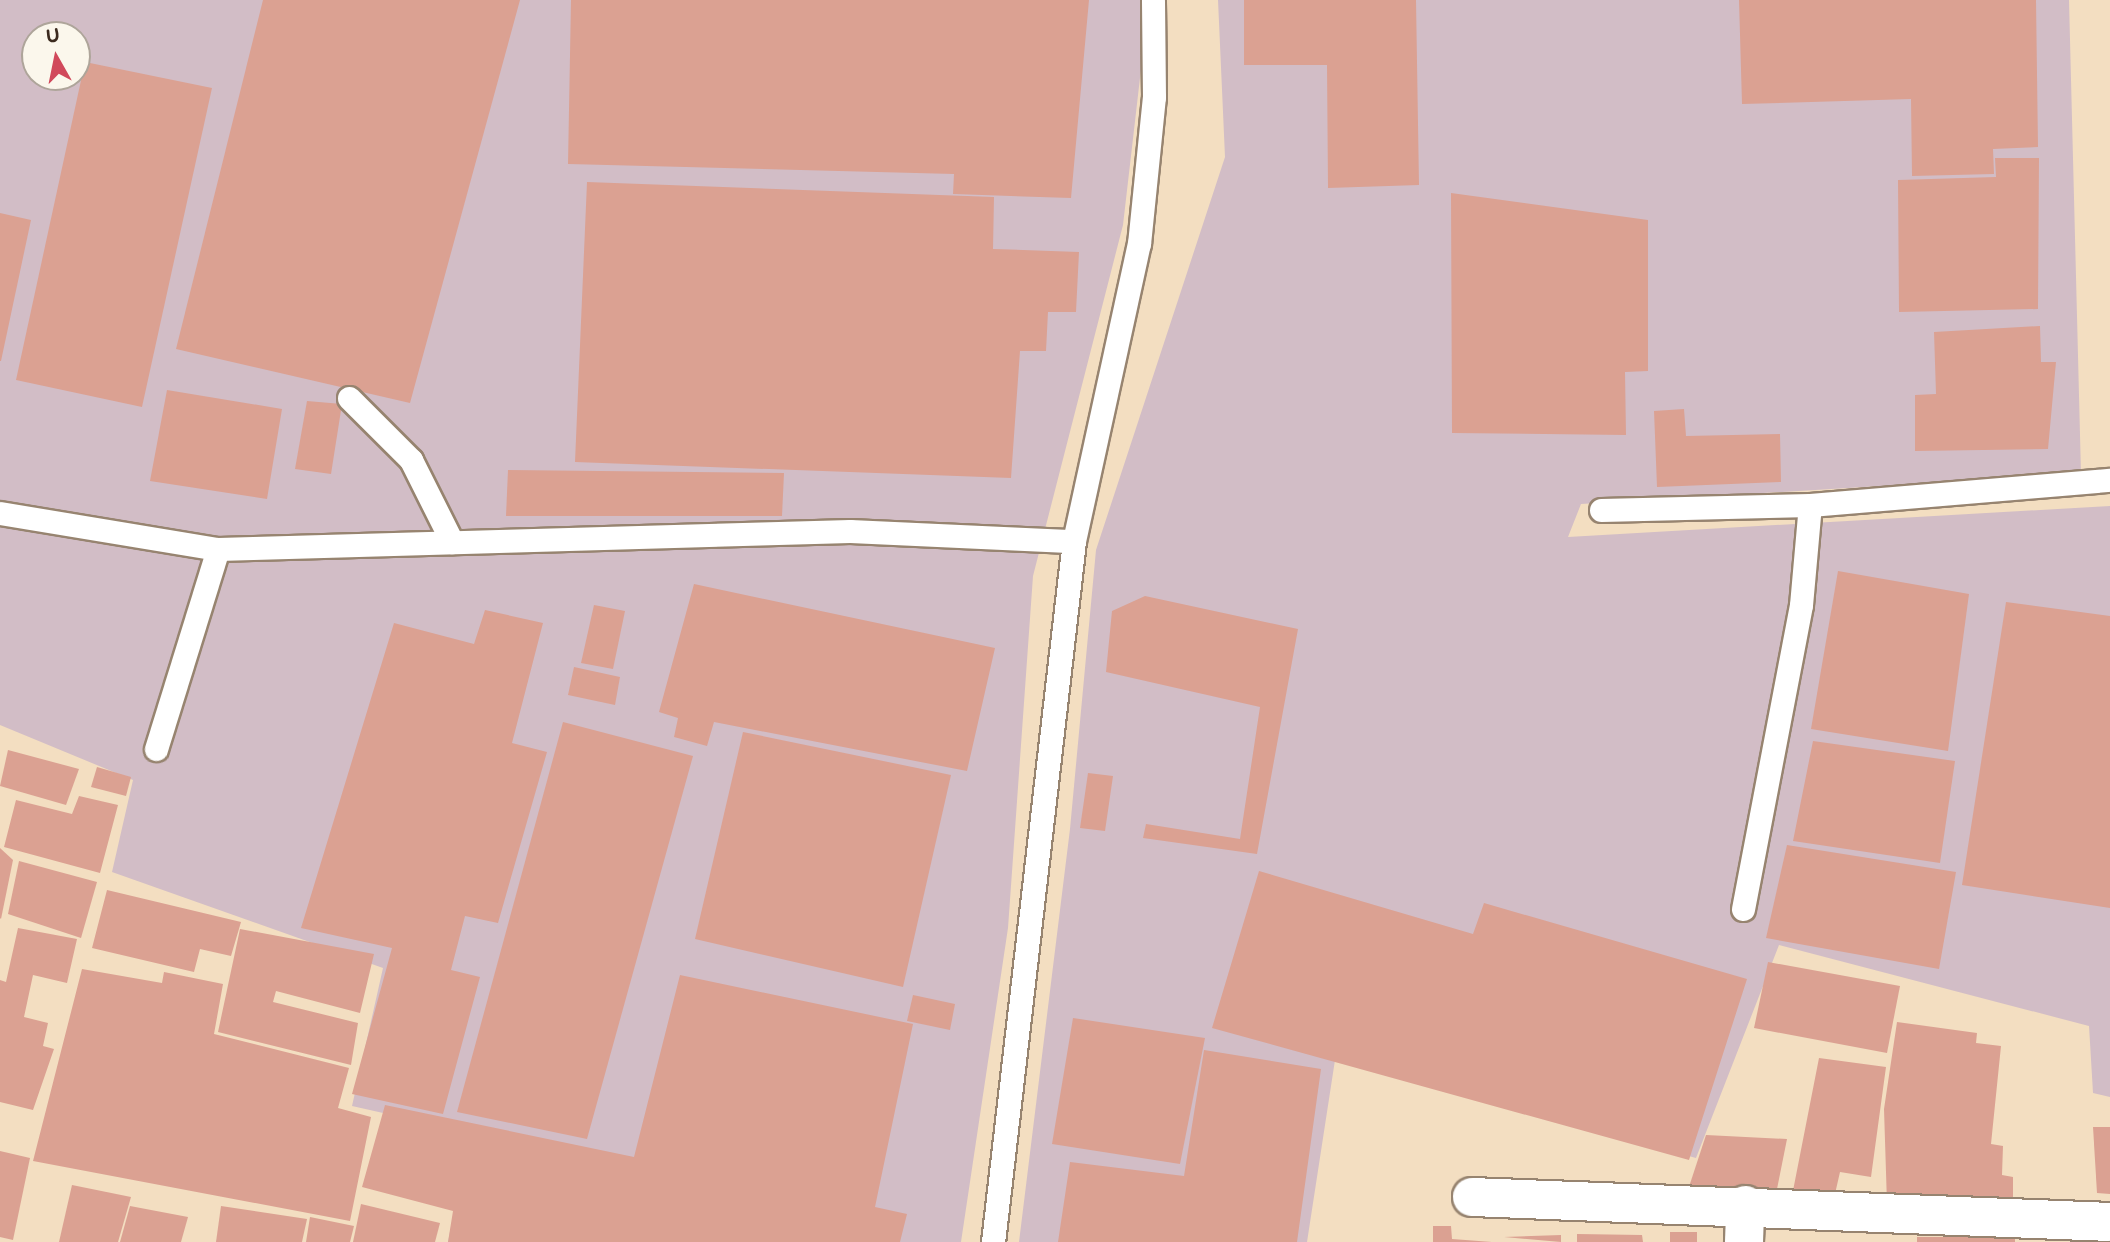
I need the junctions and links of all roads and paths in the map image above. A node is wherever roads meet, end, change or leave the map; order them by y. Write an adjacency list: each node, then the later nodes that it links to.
1 (1153, 0): 7 (lane)
2 (349, 398): 8 (lane)
3 (2110, 480): 4 (lane)
4 (1810, 505): 5 (lane); 11 (lane)
5 (1601, 510)
6 (0, 513): 9 (lane)
7 (1074, 541): 8 (lane); 15 (lane)
8 (452, 542): 9 (lane)
9 (218, 549): 10 (lane)
10 (156, 749)
11 (1742, 909)
12 (1472, 1197): 14 (street)
13 (2110, 1222): 14 (street)
14 (1744, 1223)
15 (993, 1242)

